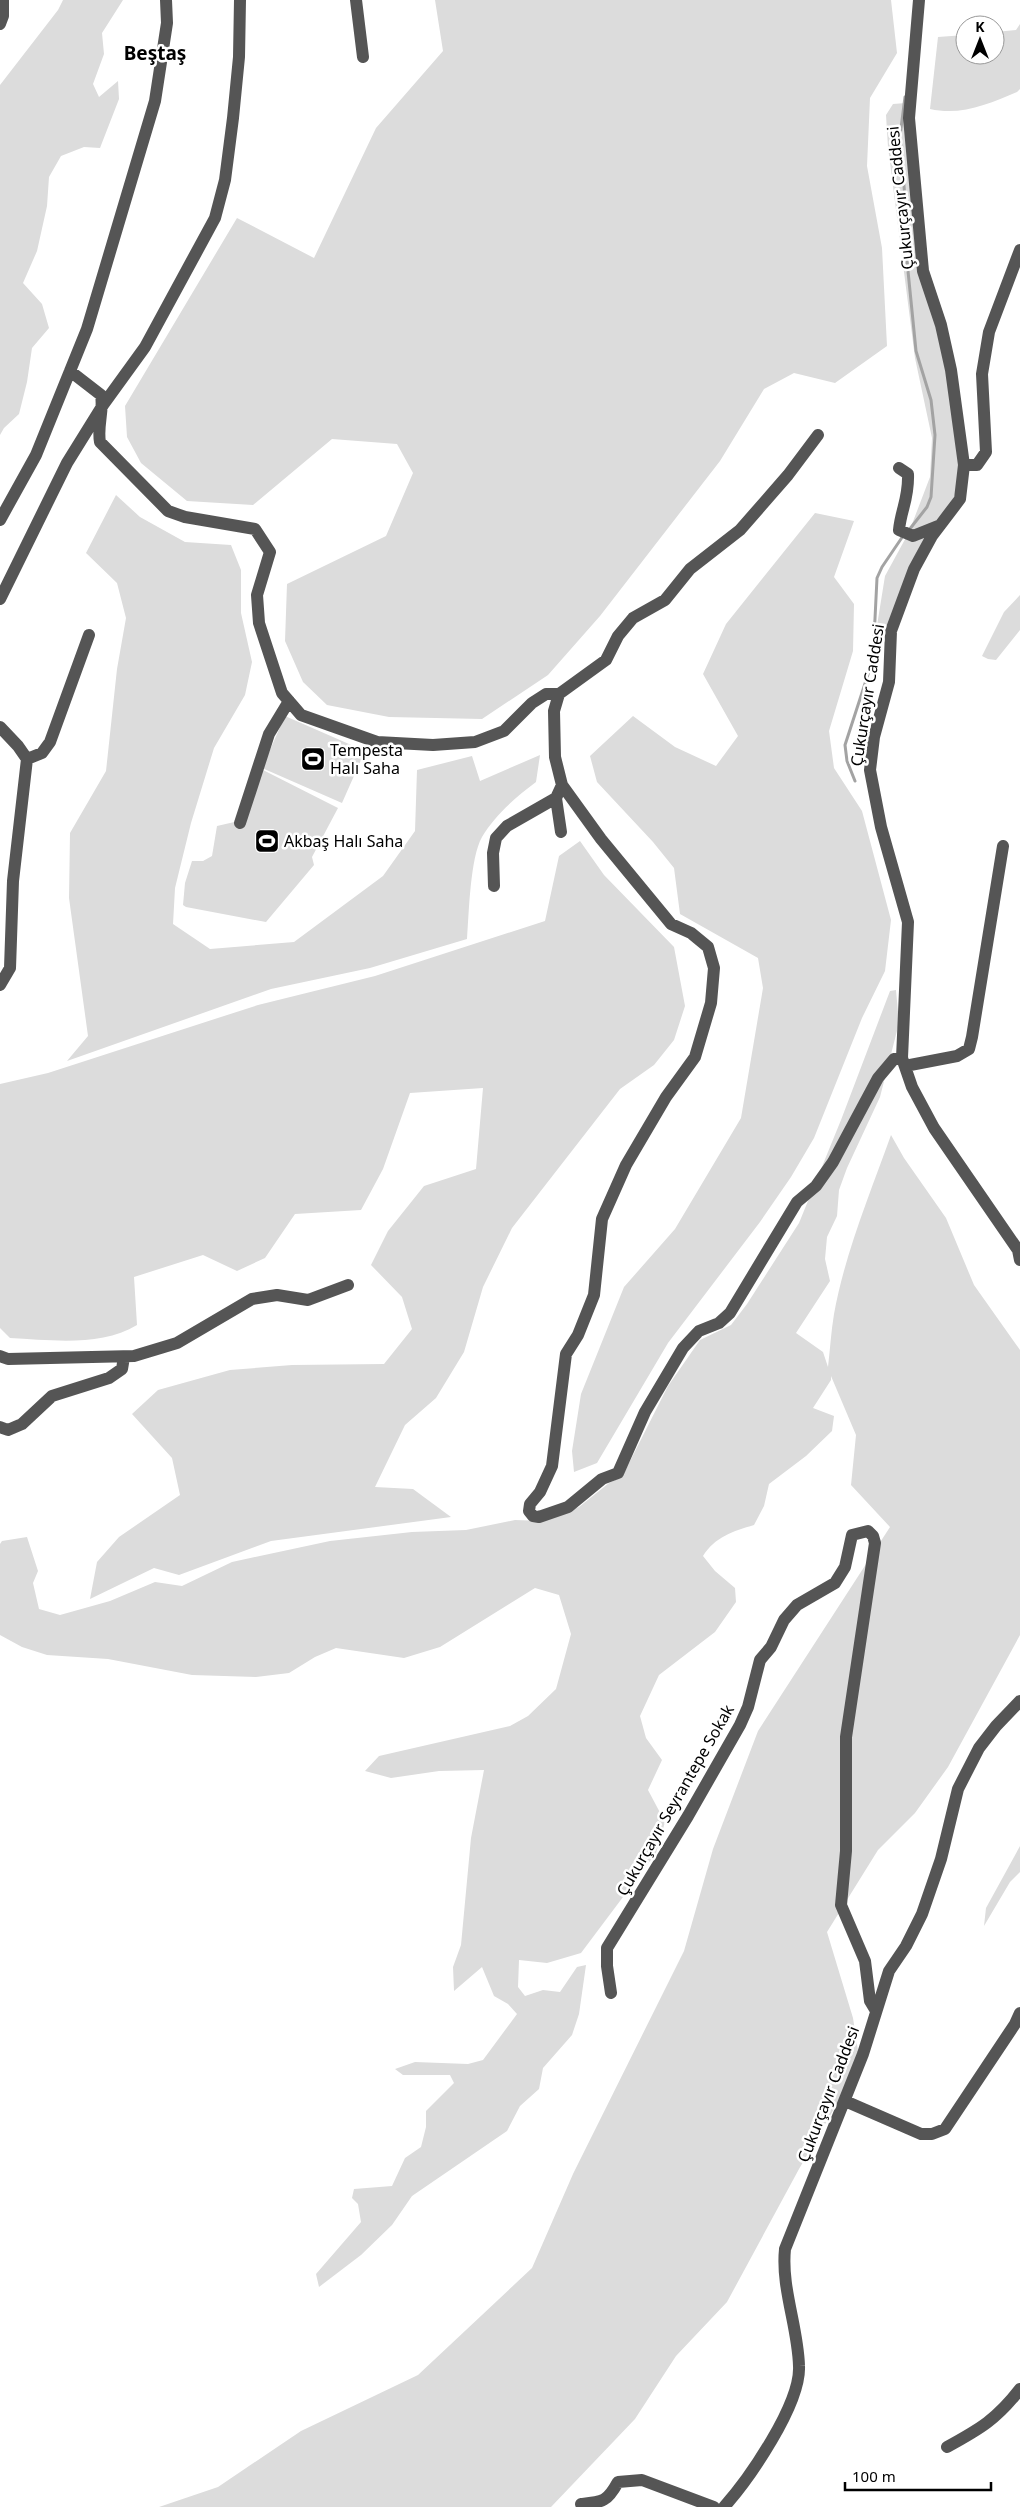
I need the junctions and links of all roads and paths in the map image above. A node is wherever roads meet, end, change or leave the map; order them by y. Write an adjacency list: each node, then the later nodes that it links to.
1 (3, 0): 6 (street)
2 (166, 0): 9 (street)
3 (240, 0): 10 (street)
4 (356, 0): 7 (street)
5 (919, 0): 12 (street, Çukurçayır Caddesi)
6 (0, 24)
7 (364, 57)
8 (1020, 250): 12 (street)
9 (70, 371): 10 (street); 14 (street)
10 (103, 405): 16 (street); 19 (street)
11 (818, 435): 18 (street)
12 (964, 465): 15 (street, Çukurçayır Caddesi)
13 (900, 468): 15 (street)
14 (0, 520)
15 (941, 525): 29 (street, Çukurçayır Caddesi)
16 (0, 599)
17 (89, 635): 21 (street)
18 (559, 694): 19 (street); 22 (street)
19 (290, 701): 24 (street)
20 (0, 728): 21 (street)
21 (27, 759): 28 (street)
22 (562, 785): 23 (street); 29 (street)
23 (556, 798): 25 (street); 27 (street)
24 (240, 824)
25 (561, 832)
26 (1003, 846): 29 (street)
27 (494, 886)
28 (0, 986)
29 (904, 1062): 30 (street, Çukurçayır Caddesi)
30 (1020, 1260)
31 (348, 1285): 33 (street)
32 (0, 1356): 33 (street)
33 (124, 1357): 34 (street)
34 (0, 1427)
35 (1020, 1701): 37 (street, Çukurçayır Caddesi)
36 (611, 1993): 37 (street, Çukurçayır Seyrantepe Sokak)
37 (876, 2011): 39 (street, Çukurçayır Caddesi)
38 (1020, 2013): 39 (street)
39 (845, 2101): 44 (street, Çukurçayır Caddesi)
40 (1020, 2388): 41 (street)
41 (947, 2447)
42 (581, 2504): 43 (street)
43 (714, 2507)
44 (724, 2507)

